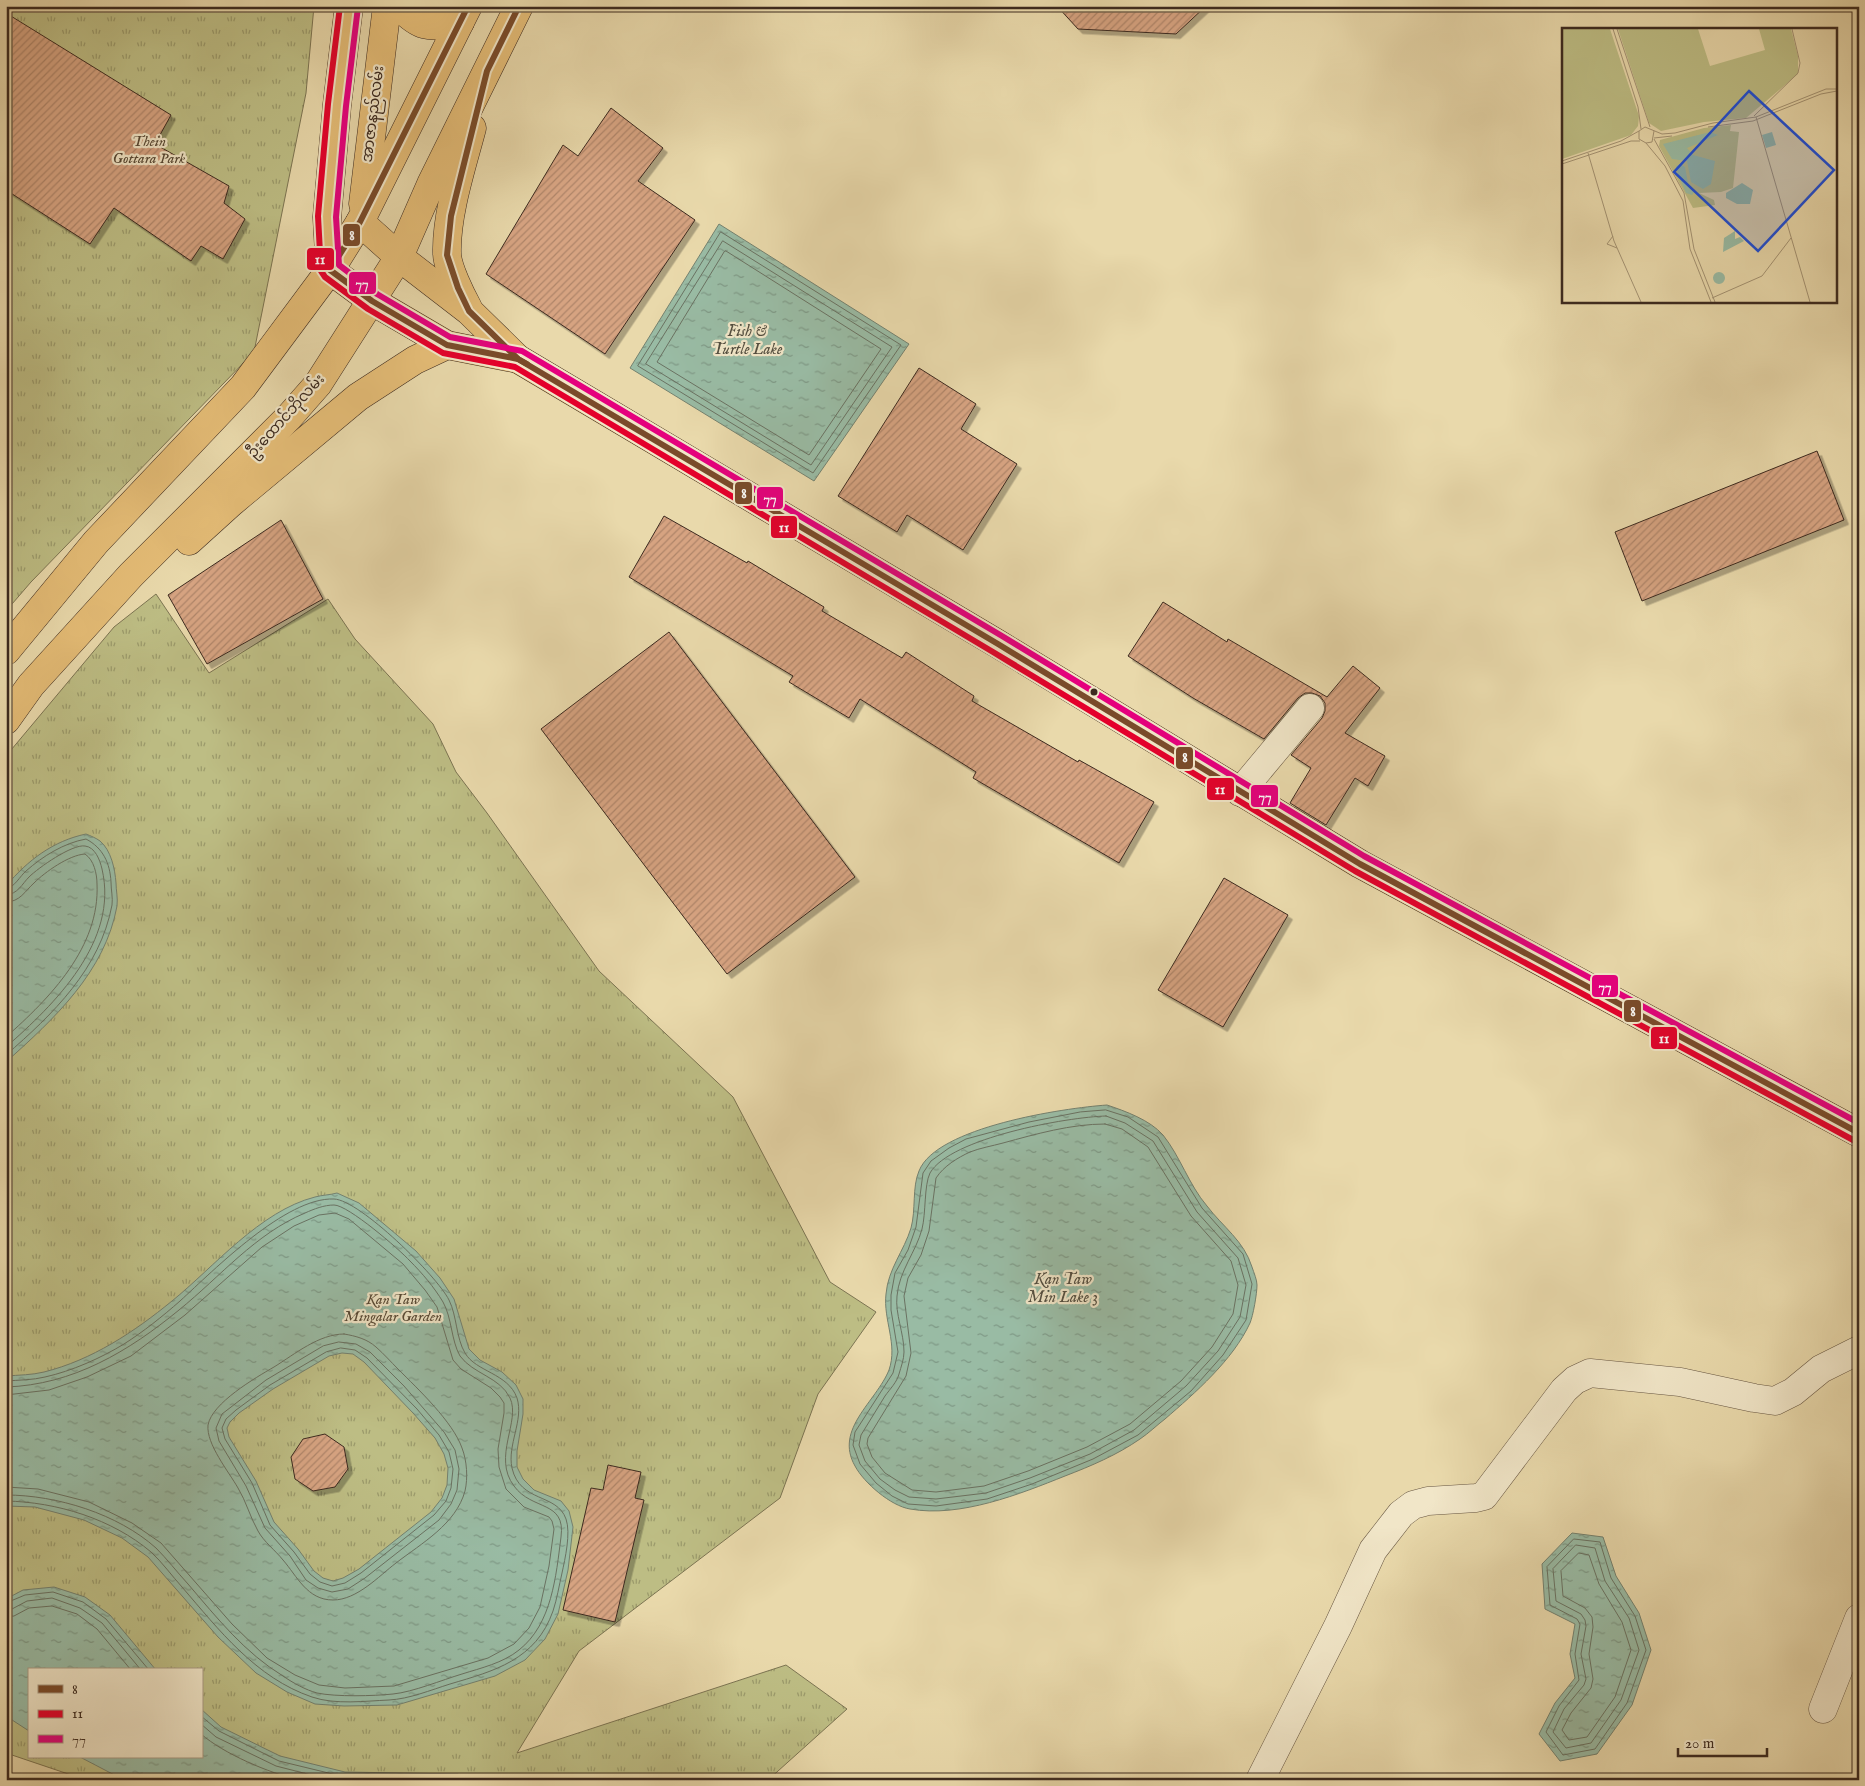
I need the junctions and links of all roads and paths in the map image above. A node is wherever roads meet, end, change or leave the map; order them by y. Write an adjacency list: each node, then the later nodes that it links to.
1 (349, 6): 9 (main road)
2 (387, 6): 7 (main road, အာဇာနည်လမ်း)
3 (399, 6): 5 (main road)
4 (519, 6): 6 (main road, ဦးထောင်ဘိုလမ်း)
5 (464, 14): 7 (main road)
6 (487, 71): 8 (main road, ဦးထောင်ဘိုလမ်း); 11 (main road)
7 (360, 222): 8 (main road); 9 (main road)
8 (399, 257): 10 (main road, ဦးထောင်ဘိုလမ်း); 11 (main road)
9 (330, 270): 10 (main road); 14 (main road)
10 (372, 301): 12 (main road); 15 (main road, ဦးထောင်ဘိုလမ်း)
11 (469, 311): 13 (main road)
12 (447, 345): 13 (main road); 15 (main road)
13 (518, 359): 18 (main road)
14 (6, 650)
15 (31, 685): 17 (main road, ဦးထောင်ဘိုလမ်း)
16 (1310, 708): 18 (street)
17 (6, 720)
18 (1240, 792): 19 (main road)
19 (1859, 1133)
20 (1859, 1350): 23 (street)
21 (1859, 1618): 22 (street)
22 (1822, 1709)
23 (1260, 1780)

